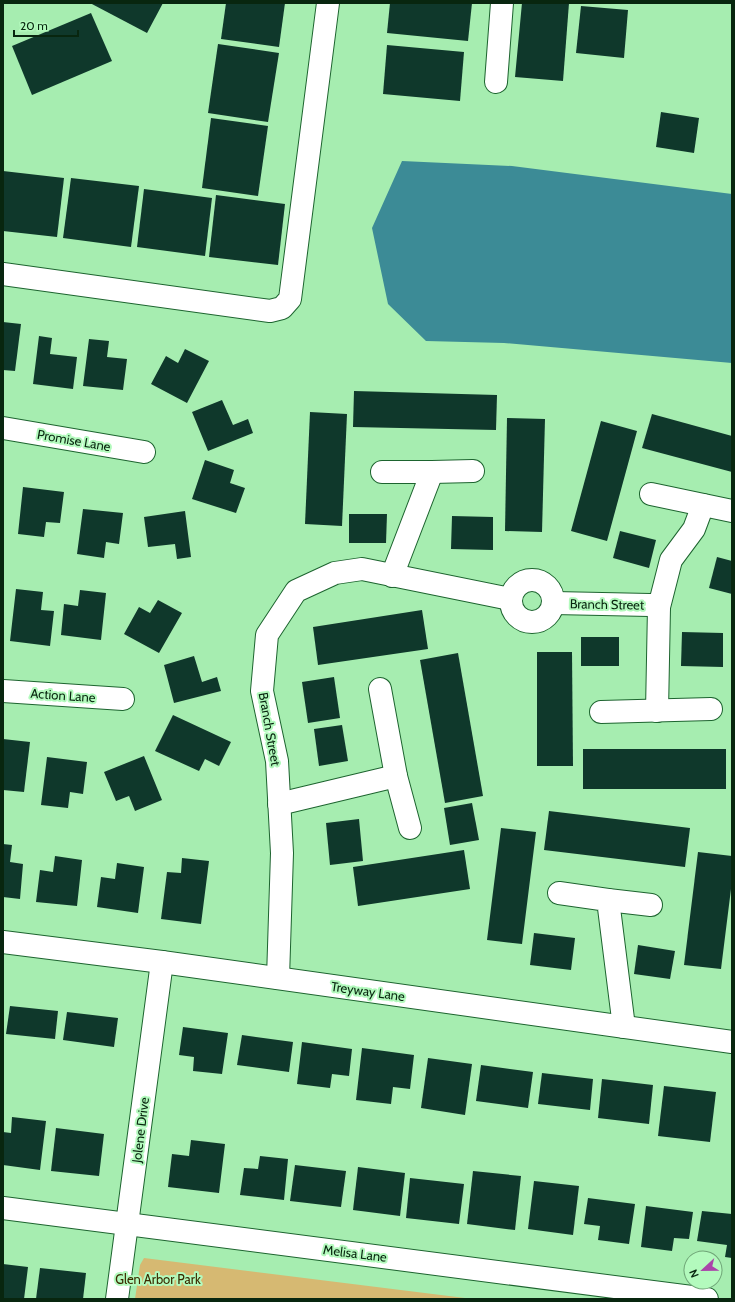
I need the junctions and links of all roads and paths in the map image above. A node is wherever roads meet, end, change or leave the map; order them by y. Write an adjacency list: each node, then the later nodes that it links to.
1 (328, 3): 4 (street)
2 (502, 3): 3 (street)
3 (496, 82)
4 (3, 274)
5 (3, 428): 6 (street, Promise Lane)
6 (144, 452)
7 (473, 471): 9 (street)
8 (382, 472): 9 (street)
9 (432, 472): 13 (street)
10 (651, 494): 11 (street)
11 (703, 505): 12 (street); 16 (street)
12 (732, 511)
13 (392, 576): 14 (street, Branch Street); 24 (street, Branch Street)
14 (510, 599): 15 (street, Branch Street); 15 (street, Branch Street)
15 (554, 603): 16 (street, Branch Street)
16 (659, 607): 21 (street)
17 (380, 689): 23 (street)
18 (3, 691): 19 (street, Action Lane)
19 (123, 699)
20 (711, 709): 21 (street)
21 (657, 711): 22 (street)
22 (601, 712)
23 (396, 776): 24 (street); 25 (street)
24 (279, 804): 31 (street, Branch Street)
25 (410, 828)
26 (560, 893): 27 (street)
27 (608, 900): 28 (street); 32 (street)
28 (651, 905)
29 (3, 942): 30 (street, Treyway Lane)
30 (162, 962): 31 (street, Treyway Lane); 35 (street, Jolene Drive)
31 (278, 978): 32 (street, Treyway Lane)
32 (624, 1027): 33 (street, Treyway Lane)
33 (732, 1042)
34 (3, 1208): 35 (street, Melisa Lane)
35 (128, 1224): 36 (street, Jolene Drive); 37 (street, Melisa Lane)
36 (117, 1299)
37 (706, 1299)

